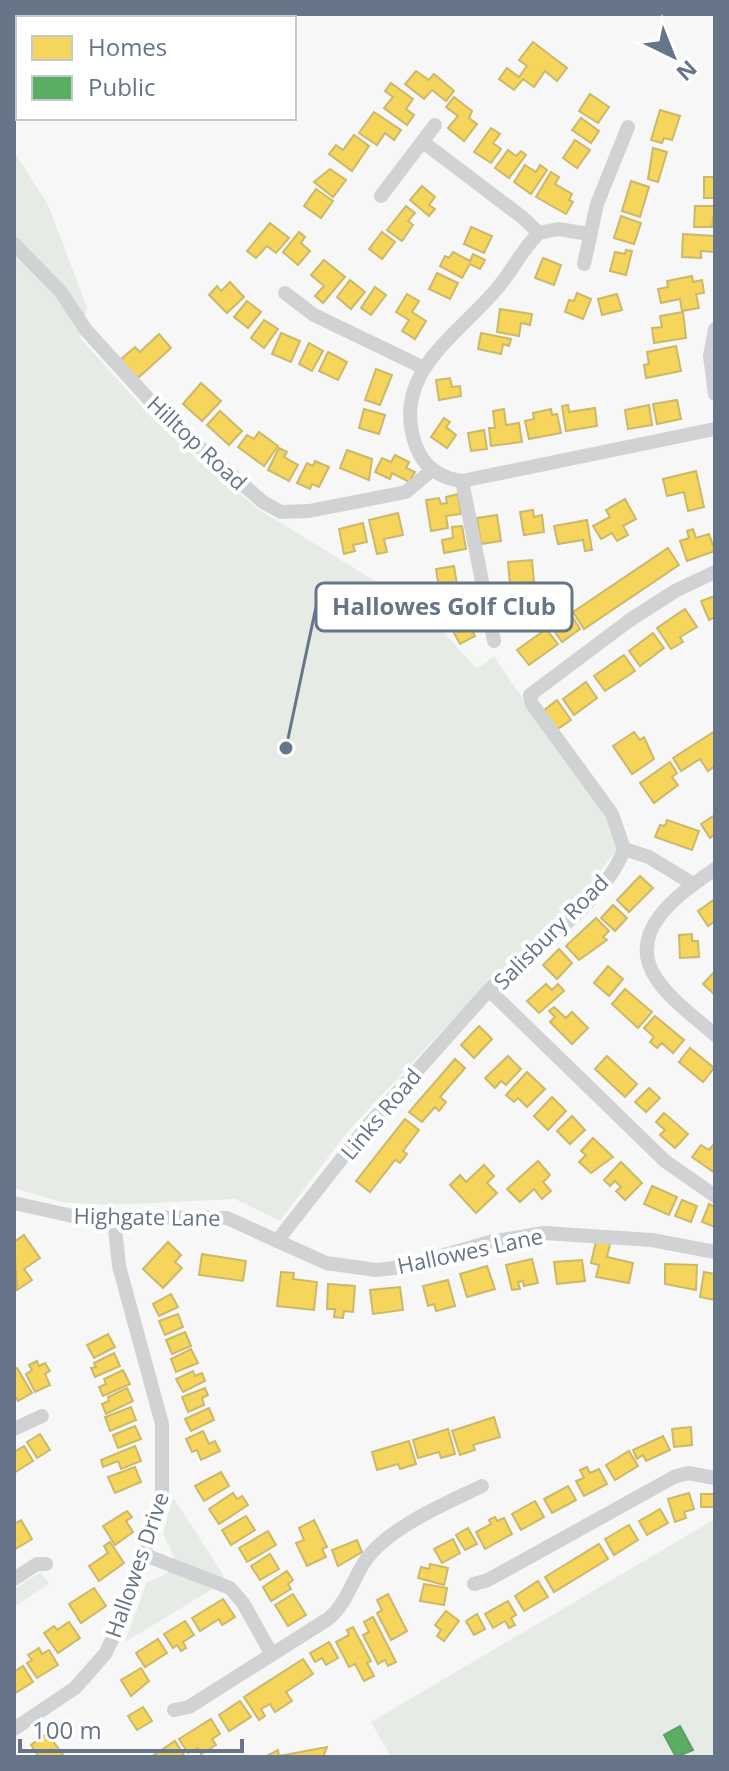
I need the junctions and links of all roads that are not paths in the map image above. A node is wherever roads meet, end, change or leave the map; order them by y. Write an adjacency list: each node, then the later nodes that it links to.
1 (435, 125): 3 (street)
2 (628, 127): 6 (street)
3 (423, 142): 4 (street); 5 (street)
4 (381, 196)
5 (539, 233): 6 (street); 11 (street)
6 (589, 234): 8 (street)
7 (14, 244): 14 (street, Hilltop Road)
8 (584, 264)
9 (285, 293): 11 (street)
10 (715, 329): 12 (street)
11 (422, 367): 14 (street)
12 (715, 394)
13 (715, 429): 15 (street)
14 (432, 470): 15 (street)
15 (462, 481): 17 (street)
16 (715, 572): 18 (street)
17 (494, 641)
18 (624, 849): 20 (street); 21 (street, Salisbury Road)
19 (715, 869): 20 (street)
20 (693, 884): 22 (street)
21 (489, 990): 23 (street, Salisbury Road); 26 (street, Links Road)
22 (715, 1035)
23 (715, 1196)
24 (14, 1203): 25 (street, Highgate Lane)
25 (114, 1219): 26 (street, Highgate Lane); 32 (street, Hallowes Drive)
26 (277, 1241): 27 (street, Hallowes Lane)
27 (715, 1252)
28 (42, 1416): 29 (street)
29 (14, 1429)
30 (715, 1478): 35 (street)
31 (482, 1486): 36 (street)
32 (145, 1555): 36 (street); 38 (street, Hallowes Drive)
33 (46, 1564): 34 (street)
34 (14, 1579)
35 (474, 1584)
36 (271, 1653): 37 (street)
37 (174, 1710)
38 (14, 1729)

